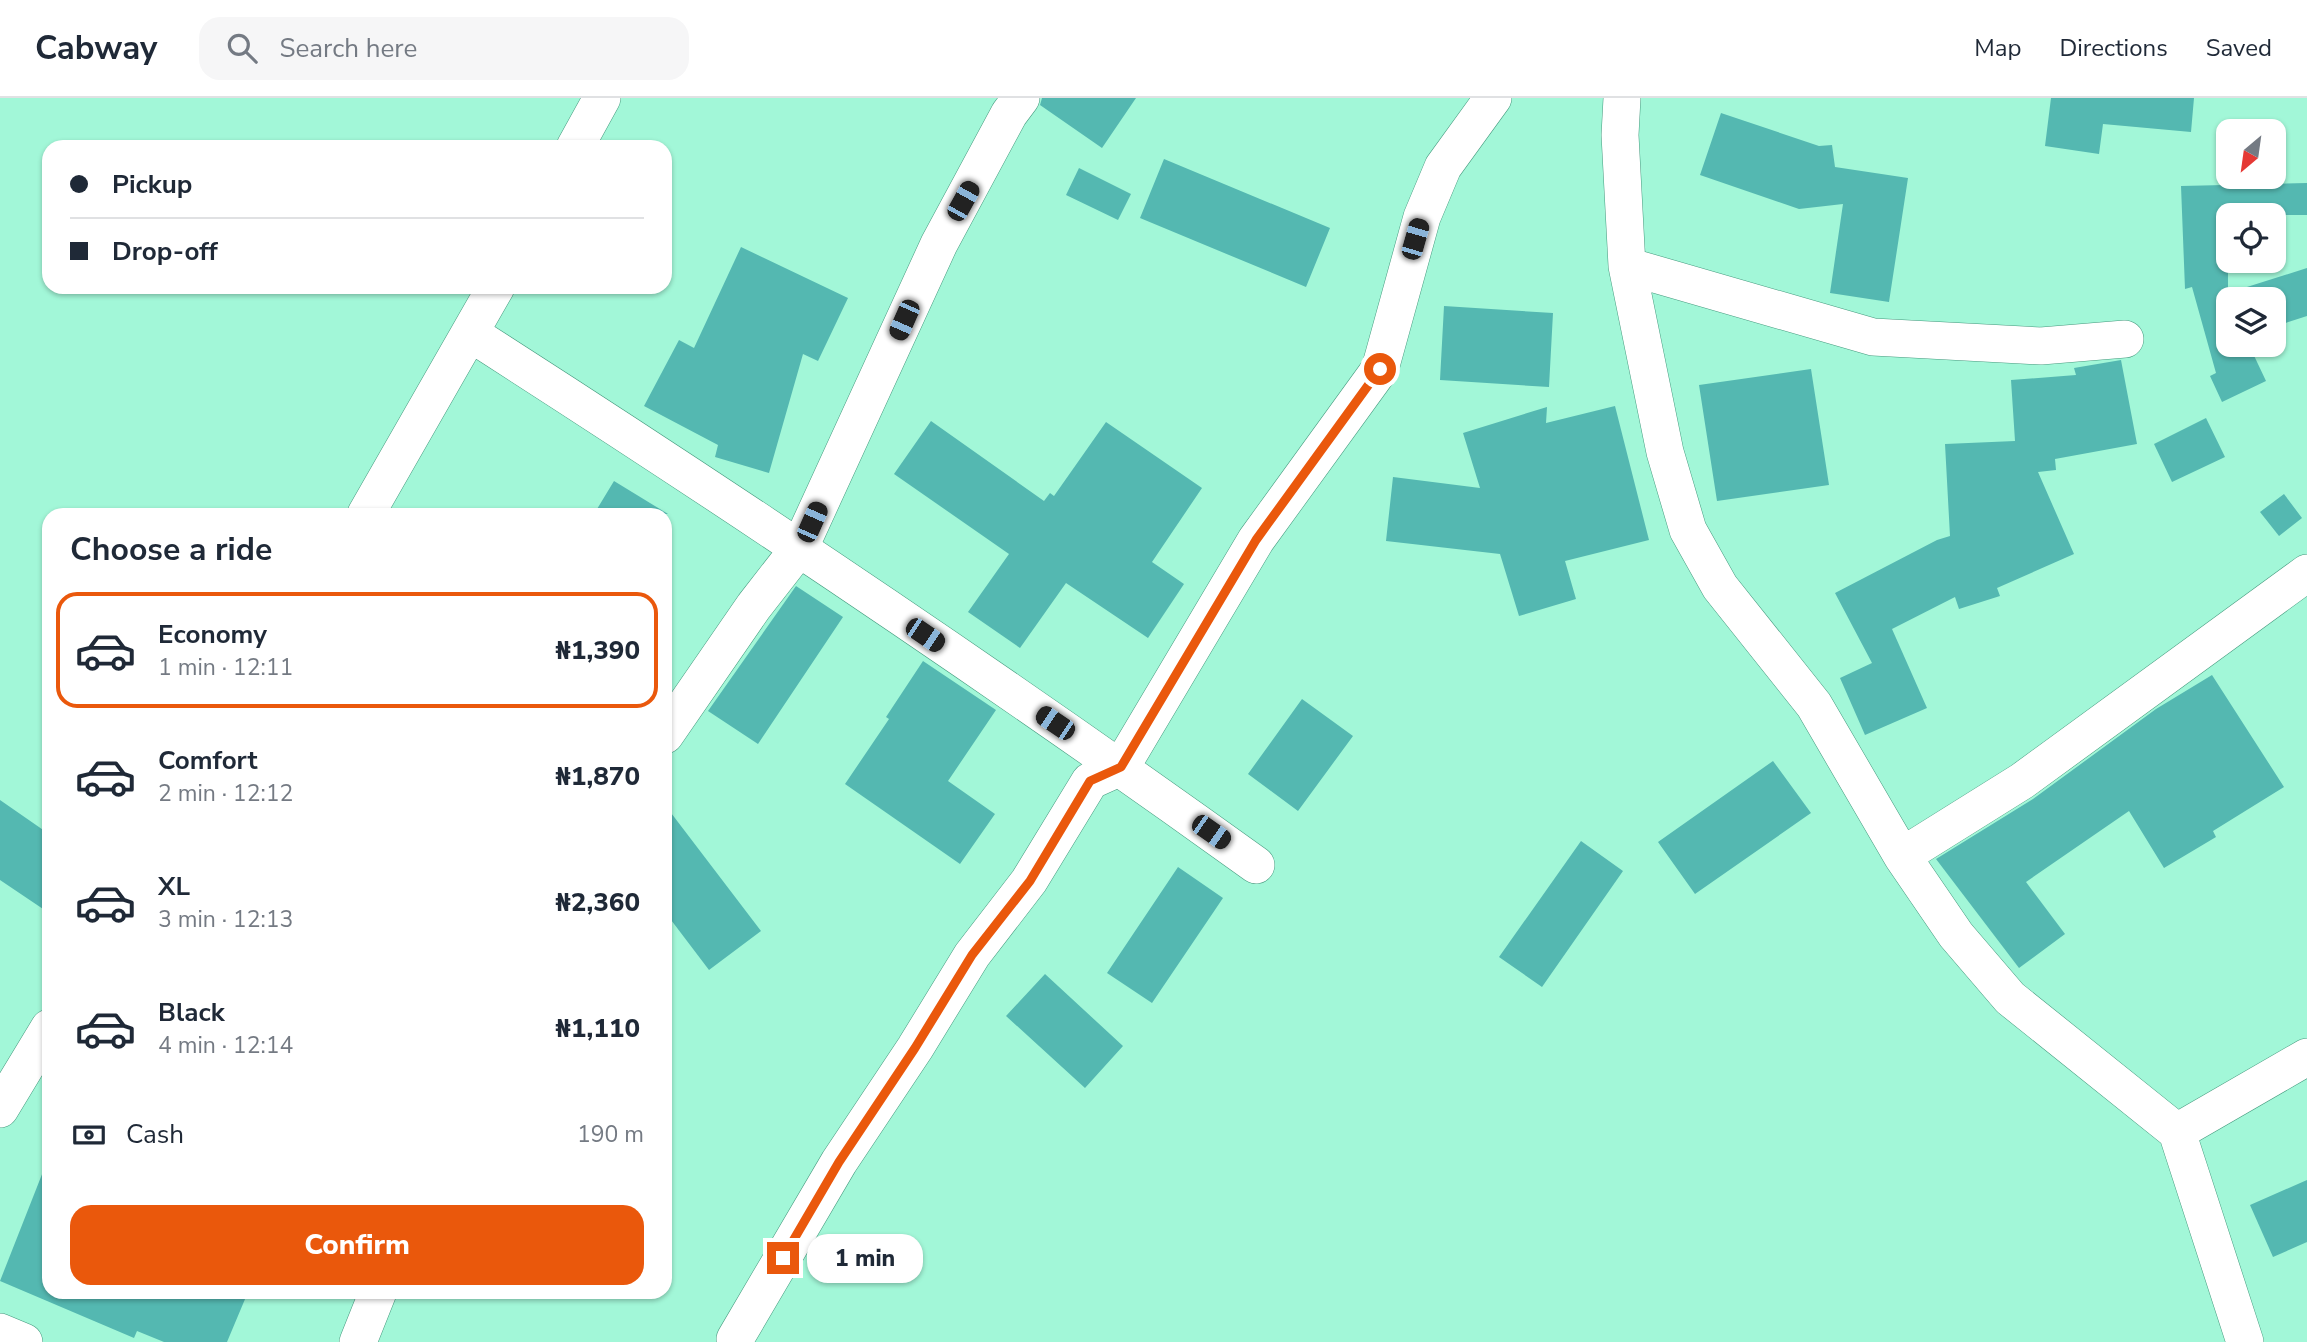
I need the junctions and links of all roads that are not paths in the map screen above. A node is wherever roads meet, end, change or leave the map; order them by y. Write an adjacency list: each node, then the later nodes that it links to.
1 (602, 98): 5 (street)
2 (1021, 98): 11 (street)
3 (1493, 98): 14 (street)
4 (1622, 98): 6 (street)
5 (579, 140)
6 (1627, 266): 9 (street); 15 (street)
7 (492, 294): 8 (street)
8 (470, 333): 10 (street); 11 (street)
9 (2125, 339)
10 (369, 508)
11 (800, 547): 13 (street); 14 (street)
12 (2307, 573): 15 (street)
13 (672, 725)
14 (1121, 767): 16 (street); 23 (street)
15 (1902, 856): 20 (street)
16 (1256, 864)
17 (42, 1037): 19 (street)
18 (2307, 1057): 20 (street)
19 (0, 1110)
20 (2177, 1132): 26 (street)
21 (375, 1299): 25 (street)
22 (0, 1332): 24 (street)
23 (735, 1339)
24 (24, 1342)
25 (358, 1342)
26 (2245, 1342)

